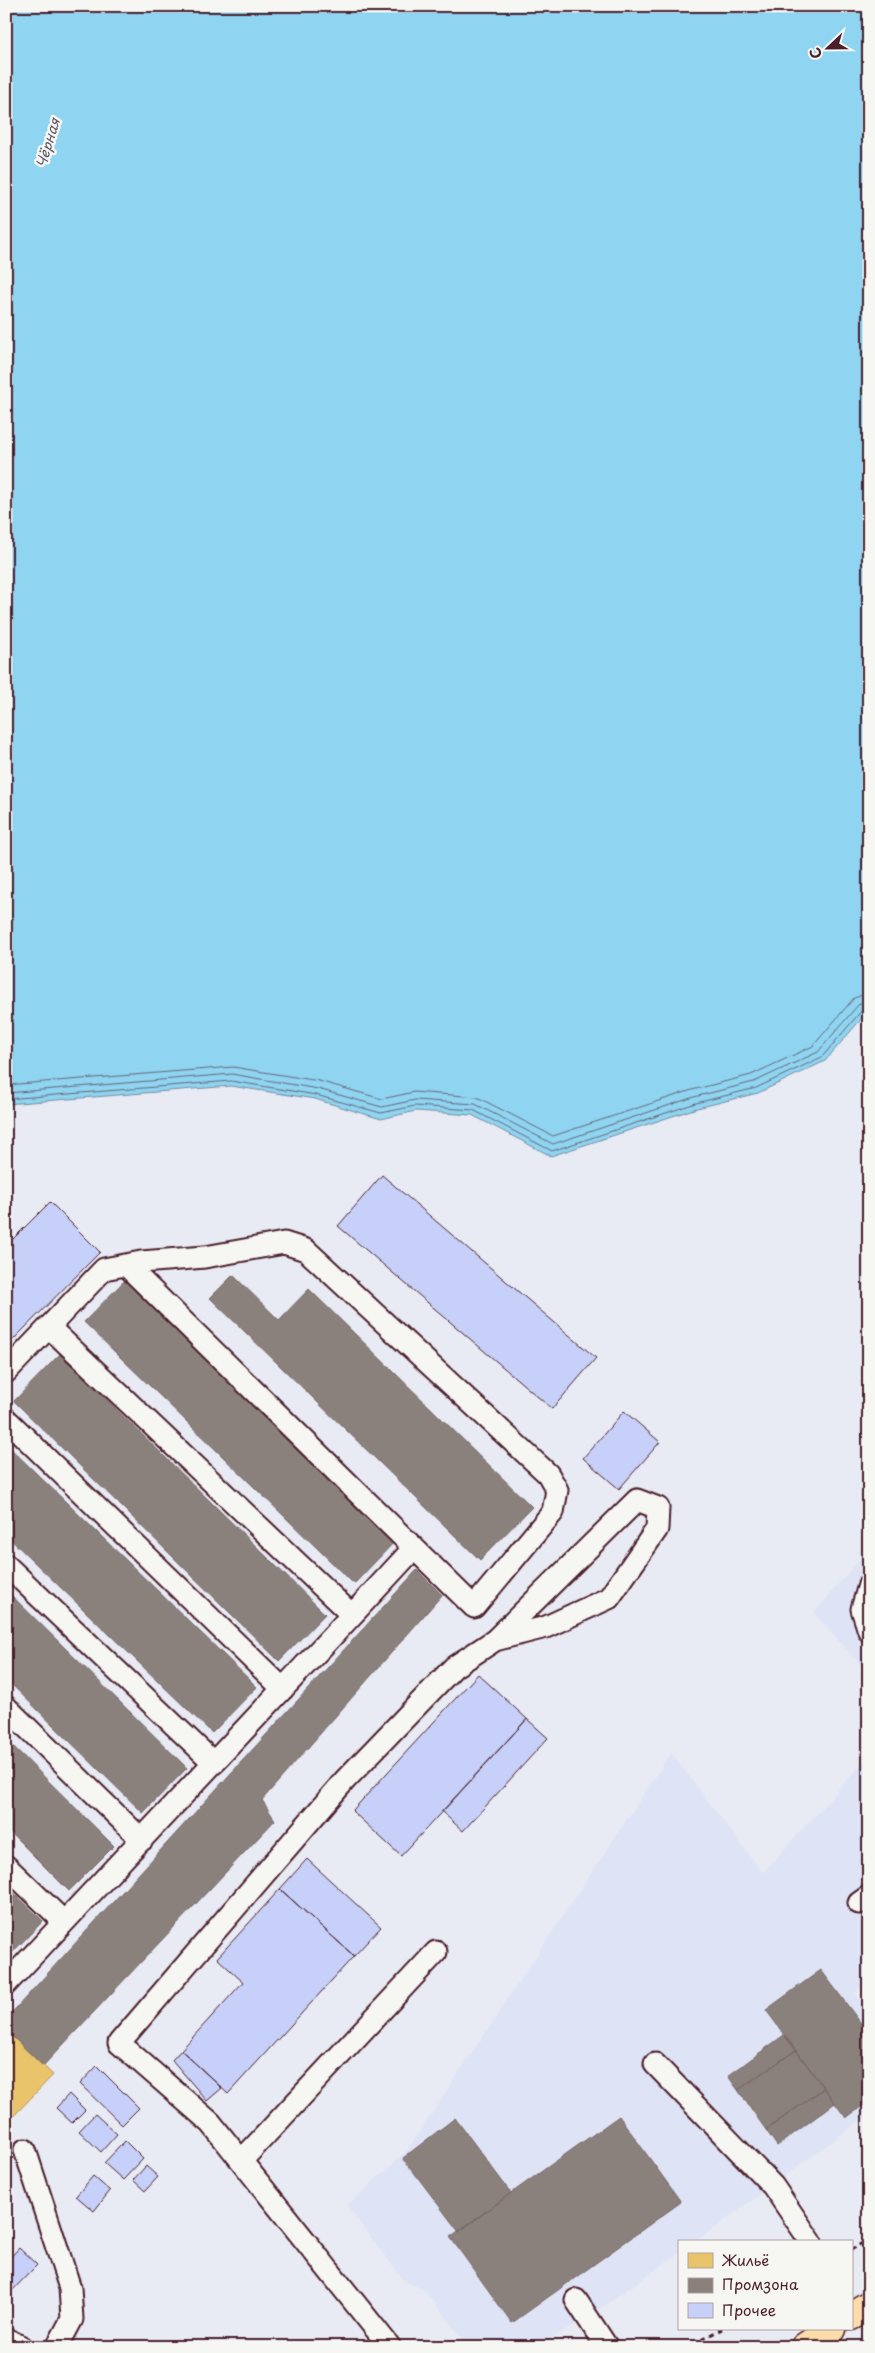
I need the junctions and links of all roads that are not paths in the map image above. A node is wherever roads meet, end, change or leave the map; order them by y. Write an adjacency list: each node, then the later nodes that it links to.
1 (126, 1265): 2 (lane); 5 (lane); 5 (lane)
2 (49, 1327): 3 (lane); 8 (lane)
3 (6, 1372)
4 (6, 1420): 11 (lane)
5 (414, 1548): 8 (lane)
6 (6, 1565): 13 (lane)
7 (869, 1585): 9 (lane)
8 (352, 1615): 11 (lane)
9 (869, 1631)
10 (495, 1640): 10 (lane); 21 (lane)
11 (283, 1689): 13 (lane)
12 (6, 1707): 14 (lane)
13 (214, 1763): 14 (lane)
14 (142, 1840): 16 (lane)
15 (6, 1866): 16 (lane)
16 (64, 1922): 18 (lane)
17 (436, 1952): 21 (lane)
18 (6, 1984)
19 (655, 2064): 22 (lane)
20 (25, 2150): 27 (lane)
21 (242, 2160): 28 (lane)
22 (810, 2240)
23 (576, 2300): 29 (lane)
24 (830, 2330): 30 (main road)
25 (6, 2339): 26 (lane)
26 (22, 2347)
27 (57, 2347)
28 (390, 2347)
29 (607, 2347)
30 (805, 2347)

